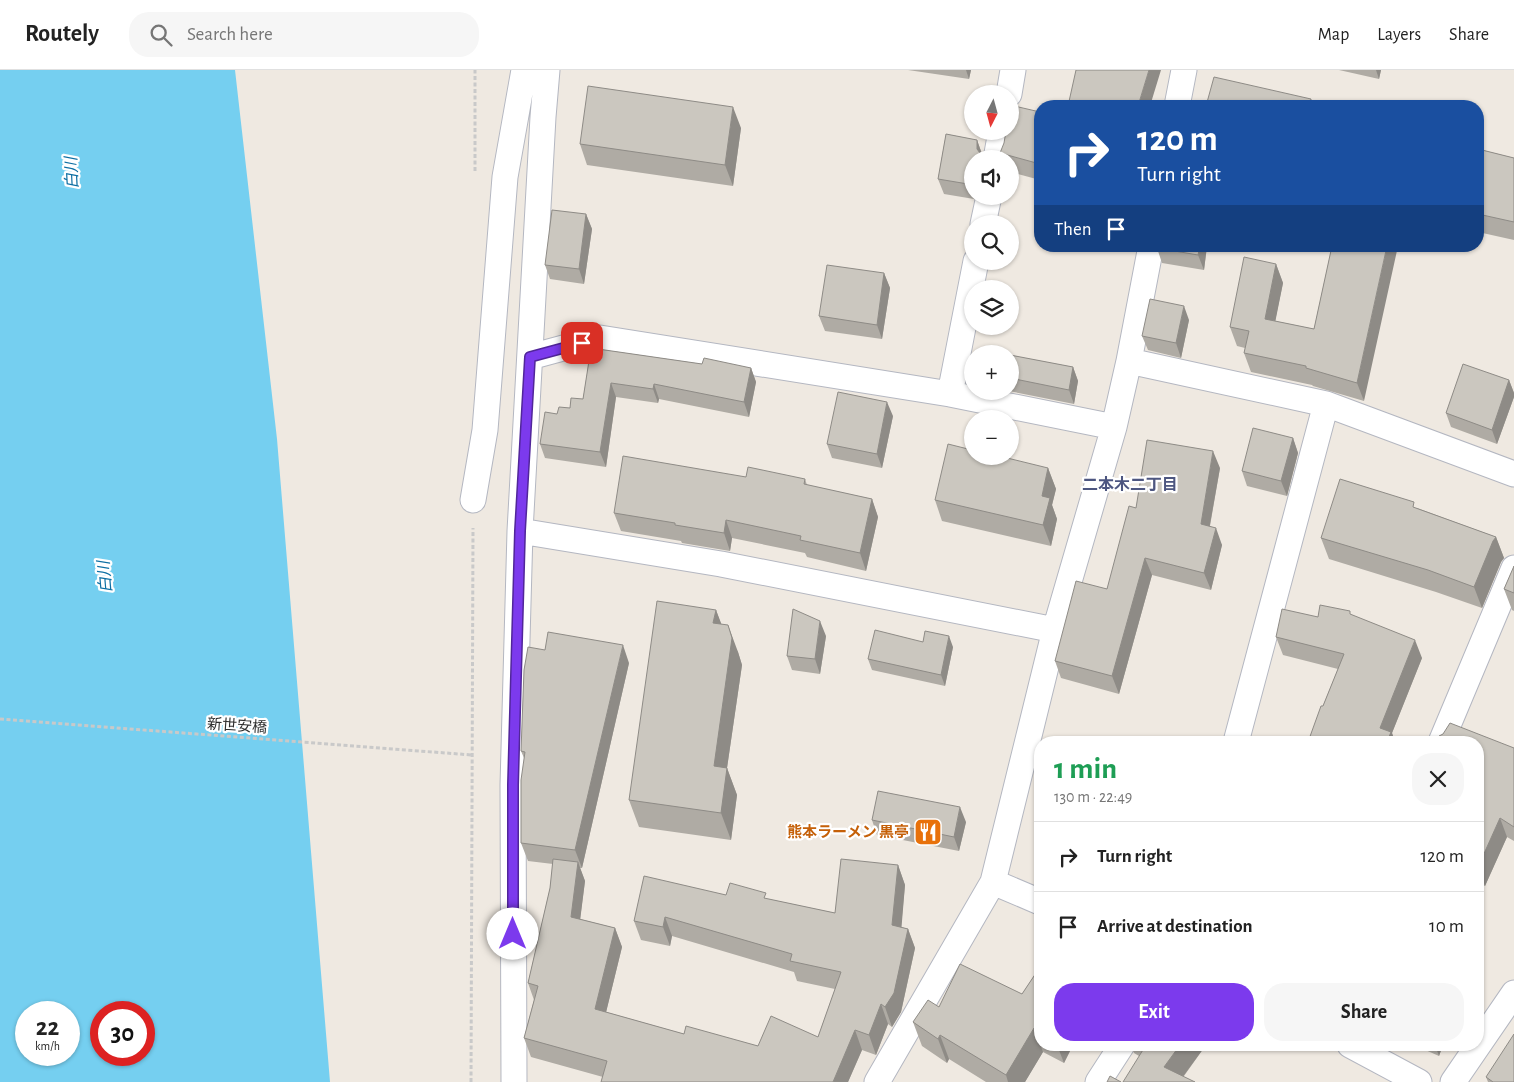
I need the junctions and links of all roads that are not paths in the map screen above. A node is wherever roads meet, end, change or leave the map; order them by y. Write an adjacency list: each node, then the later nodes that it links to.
1 (524, 70): 15 (street)
2 (547, 70): 9 (street)
3 (1013, 70): 5 (street)
4 (1184, 70): 6 (street)
5 (1010, 85)
6 (1178, 100)
7 (1150, 252): 10 (street)
8 (974, 270): 11 (street)
9 (530, 357): 11 (street); 16 (street)
10 (1129, 361): 12 (street); 13 (street)
11 (950, 394): 13 (street)
12 (1326, 404): 14 (street); 19 (street)
13 (1114, 427): 18 (street)
14 (1514, 474)
15 (473, 500)
16 (520, 531): 18 (street); 28 (street)
17 (1514, 568): 20 (street)
18 (1055, 630): 21 (street)
19 (1238, 736)
20 (1444, 736)
21 (993, 882): 22 (street); 29 (street)
22 (1034, 899)
23 (1514, 993): 24 (street)
24 (1484, 1037)
25 (1118, 1051): 30 (street)
26 (1361, 1051): 31 (street)
27 (1474, 1051): 32 (street)
28 (514, 1082)
29 (877, 1082)
30 (1098, 1082)
31 (1418, 1082)
32 (1453, 1082)

